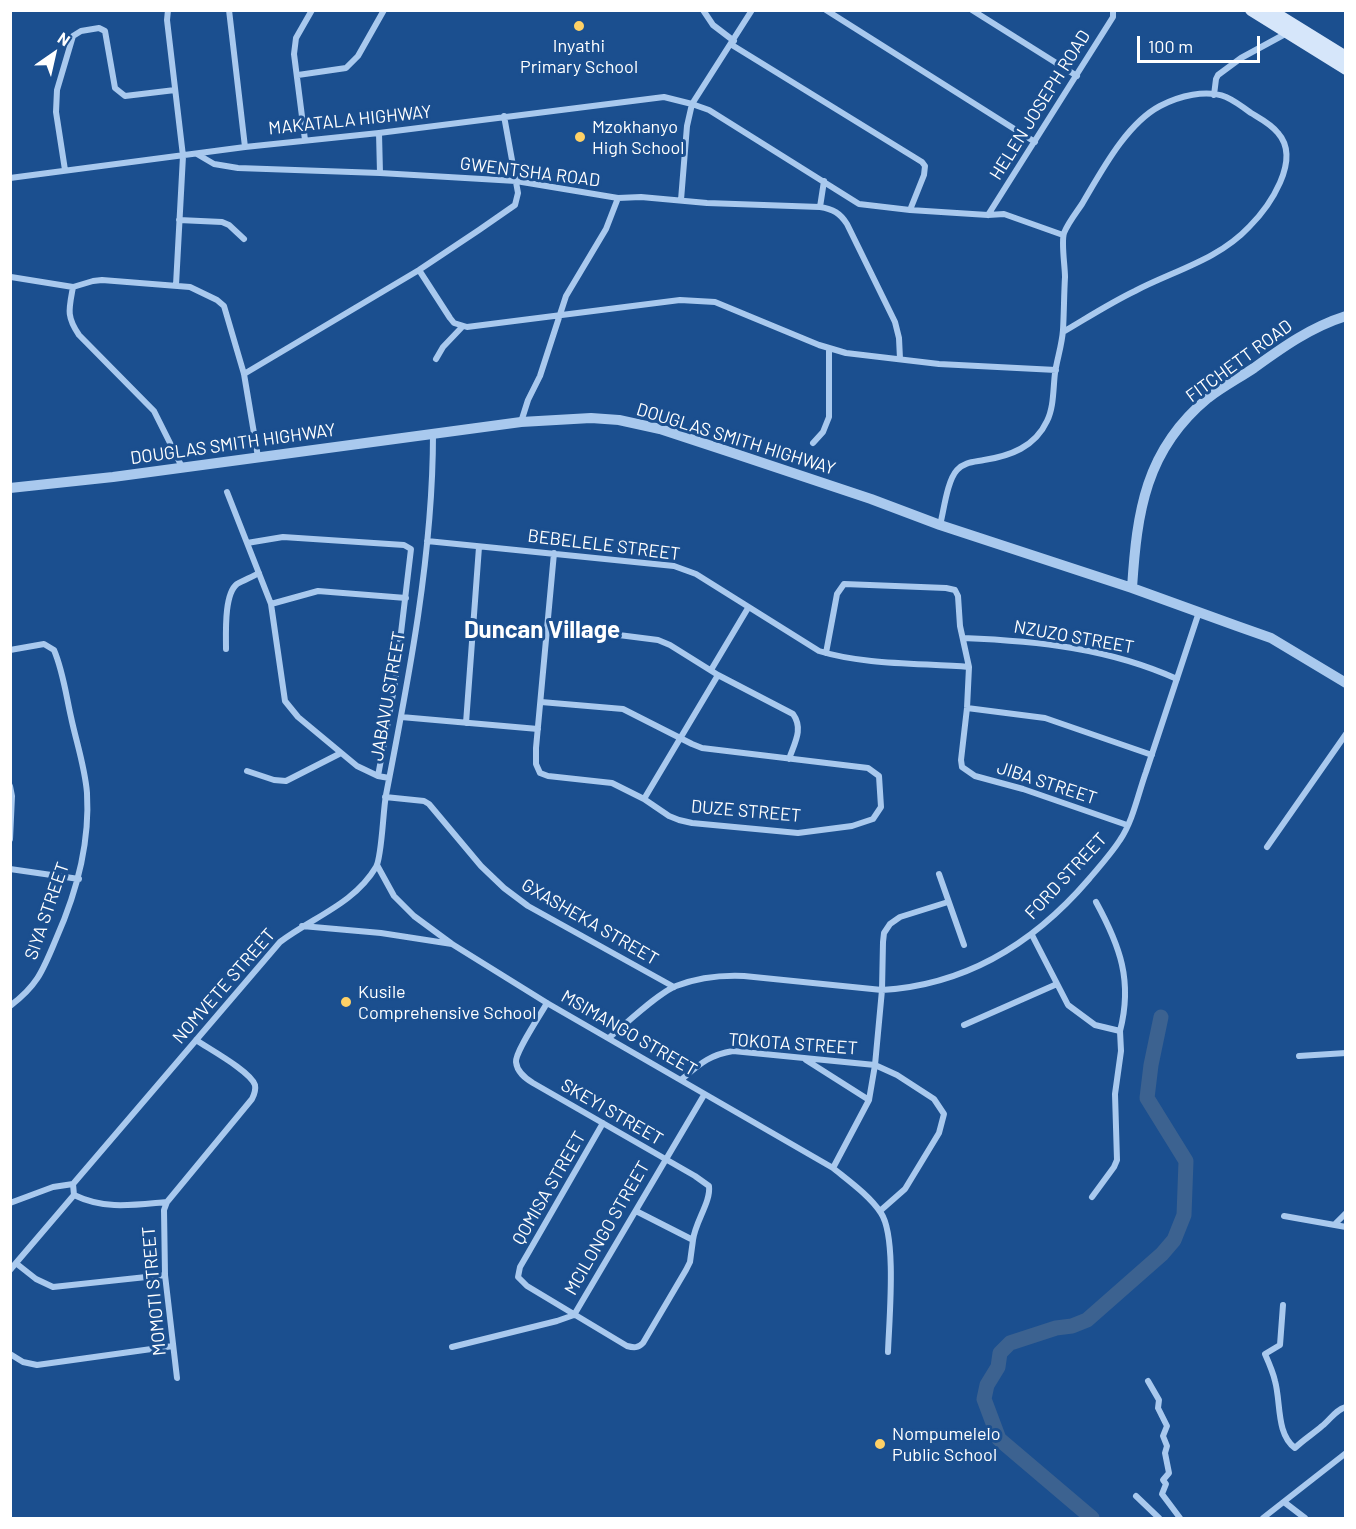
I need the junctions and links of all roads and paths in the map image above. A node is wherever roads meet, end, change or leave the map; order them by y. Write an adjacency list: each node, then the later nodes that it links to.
1 (168, 10): 18 (street)
2 (229, 10): 25 (street)
3 (312, 10): 16 (street)
4 (384, 10): 16 (street)
5 (703, 10): 13 (street)
6 (752, 10): 13 (street)
7 (826, 10): 24 (street)
8 (972, 10): 17 (street)
9 (1113, 10): 17 (street, HELEN JOSEPH ROAD)
10 (1251, 10): 12 (main road)
11 (1270, 10): 14 (main road)
12 (1287, 33): 15 (main road); 19 (street)
13 (733, 43): 20 (street); 36 (street)
14 (1346, 57)
15 (1346, 69)
16 (298, 75): 23 (street)
17 (1077, 76): 24 (street, HELEN JOSEPH ROAD)
18 (175, 90): 27 (street); 28 (street)
19 (1214, 95): 39 (street); 48 (street)
20 (692, 104): 21 (street, MAKATALA HIGHWAY); 32 (street, MAKATALA HIGHWAY); 34 (street)
21 (504, 116): 22 (street, MAKATALA HIGHWAY); 31 (street)
22 (379, 133): 23 (street, MAKATALA HIGHWAY); 29 (street)
23 (305, 140): 25 (street, MAKATALA HIGHWAY)
24 (1035, 142): 37 (street, HELEN JOSEPH ROAD)
25 (245, 147): 26 (street, MAKATALA HIGHWAY)
26 (197, 154): 27 (street, MAKATALA HIGHWAY); 29 (street, GWENTSHA ROAD)
27 (183, 156): 28 (street, MAKATALA HIGHWAY); 38 (street)
28 (65, 170): 30 (street, MAKATALA HIGHWAY)
29 (380, 173): 31 (street, GWENTSHA ROAD)
30 (10, 178)
31 (516, 181): 33 (street, GWENTSHA ROAD); 41 (street)
32 (824, 181): 35 (street); 36 (street, MAKATALA HIGHWAY)
33 (618, 198): 34 (street, GWENTSHA ROAD); 45 (street)
34 (681, 200): 35 (street, GWENTSHA ROAD)
35 (820, 207): 51 (street)
36 (910, 210): 37 (street, MAKATALA HIGHWAY)
37 (988, 215): 39 (street, MAKATALA HIGHWAY)
38 (180, 220): 40 (street); 43 (street)
39 (1063, 235): 48 (street)
40 (244, 239)
41 (419, 270): 47 (street); 53 (street)
42 (11, 277): 44 (street)
43 (176, 285): 44 (street); 53 (street)
44 (73, 287): 58 (street)
45 (559, 315): 47 (street); 49 (street); 54 (street)
46 (1346, 316): 67 (street, FITCHETT ROAD)
47 (463, 326): 50 (street)
48 (1063, 332): 52 (street)
49 (829, 349): 51 (street); 56 (street)
50 (436, 359)
51 (900, 359): 52 (street)
52 (1056, 370): 61 (street)
53 (244, 375): 57 (street)
54 (521, 422): 55 (street, DOUGLAS SMITH HIGHWAY); 61 (street, DOUGLAS SMITH HIGHWAY)
55 (433, 434): 57 (street, DOUGLAS SMITH HIGHWAY); 62 (street, JABAVU STREET)
56 (813, 443)
57 (258, 457): 58 (street, DOUGLAS SMITH HIGHWAY)
58 (182, 467): 59 (street, DOUGLAS SMITH HIGHWAY)
59 (10, 488)
60 (227, 492): 63 (street)
61 (940, 525): 67 (street, DOUGLAS SMITH HIGHWAY)
62 (427, 541): 64 (street, BEBELELE STREET); 84 (street, JABAVU STREET)
63 (247, 543): 66 (street); 68 (street)
64 (479, 547): 65 (street, BEBELELE STREET); 85 (street)
65 (554, 553): 70 (street, BEBELELE STREET); 72 (street)
66 (259, 573): 69 (street); 74 (street)
67 (1132, 588): 71 (street, DOUGLAS SMITH HIGHWAY)
68 (406, 598): 69 (street); 93 (street)
69 (271, 604): 89 (street)
70 (748, 608): 76 (street, BEBELELE STREET); 78 (street)
71 (1199, 612): 80 (street, FORD STREET); 81 (street, DOUGLAS SMITH HIGHWAY)
72 (548, 626): 78 (street); 82 (street)
73 (963, 638): 76 (street); 77 (street); 80 (street, NZUZO STREET)
74 (226, 649)
75 (10, 650): 104 (street, SIYA STREET)
76 (826, 653): 77 (street, BEBELELE STREET)
77 (969, 667): 83 (street)
78 (711, 670): 79 (street)
79 (718, 675): 88 (street); 91 (street)
80 (1177, 679): 90 (street, FORD STREET)
81 (1346, 683)
82 (541, 702): 86 (street); 88 (street)
83 (967, 708): 90 (street); 98 (street, JIBA STREET)
84 (401, 717): 85 (street); 94 (street, JABAVU STREET)
85 (466, 723): 86 (street)
86 (538, 729): 97 (street, DUZE STREET)
87 (1346, 734): 100 (street)
88 (680, 739): 91 (street); 97 (street)
89 (341, 753): 92 (street); 93 (street)
90 (1152, 754): 98 (street, FORD STREET)
91 (789, 759): 97 (street, DUZE STREET)
92 (247, 771)
93 (378, 776): 94 (street)
94 (389, 778): 96 (street, JABAVU STREET)
95 (10, 786): 99 (street)
96 (385, 797): 101 (street, JABAVU STREET); 112 (street, GXASHEKA STREET)
97 (644, 799)
98 (1127, 825): 108 (street, FORD STREET)
99 (10, 839)
100 (1267, 847)
101 (377, 865): 107 (street); 109 (street, MSIMANGO STREET)
102 (10, 869): 104 (street)
103 (939, 874): 105 (street)
104 (79, 879): 115 (street, SIYA STREET)
105 (948, 902): 110 (street); 113 (street)
106 (1096, 902): 117 (street)
107 (301, 926): 109 (street, NOMVETE STREET); 119 (street, NOMVETE STREET)
108 (1032, 935): 111 (street); 113 (street, FORD STREET)
109 (452, 944): 114 (street, MSIMANGO STREET)
110 (964, 945)
111 (1057, 984): 116 (street); 117 (street)
112 (674, 987): 113 (street, FORD STREET); 118 (street, FORD STREET)
113 (882, 990): 123 (street)
114 (548, 1003): 118 (street, MSIMANGO STREET); 127 (street, SKEYI STREET)
115 (10, 1006)
116 (964, 1025)
117 (1120, 1031): 132 (street)
118 (610, 1037): 124 (street, MSIMANGO STREET)
119 (196, 1040): 130 (street, NOMVETE STREET); 133 (street, MOMOTI STREET)
120 (1346, 1053): 121 (street)
121 (1299, 1056)
122 (804, 1059): 123 (street, TOKOTA STREET); 124 (street, TOKOTA STREET); 126 (street)
123 (875, 1065): 126 (street); 136 (street)
124 (682, 1079): 125 (street, MSIMANGO STREET)
125 (704, 1095): 128 (street, MCILONGO STREET); 129 (street, MSIMANGO STREET)
126 (869, 1100): 129 (street)
127 (603, 1123): 128 (street, SKEYI STREET); 146 (street, QOMISA STREET)
128 (665, 1160): 135 (street, MCILONGO STREET); 141 (street, SKEYI STREET)
129 (833, 1168): 136 (street, MSIMANGO STREET)
130 (73, 1184): 131 (street); 134 (street)
131 (74, 1195): 133 (street, MOMOTI STREET); 142 (street)
132 (1092, 1197)
133 (167, 1202): 144 (street, MOMOTI STREET)
134 (10, 1203)
135 (636, 1211): 141 (street); 146 (street, MCILONGO STREET)
136 (880, 1211): 149 (street)
137 (1346, 1213): 139 (street)
138 (1284, 1216): 139 (street)
139 (1335, 1224): 140 (street)
140 (1346, 1227)
141 (693, 1240): 146 (street)
142 (17, 1264): 143 (street); 144 (street)
143 (10, 1270)
144 (165, 1275): 147 (street, MOMOTI STREET)
145 (1283, 1305): 153 (street)
146 (574, 1315): 148 (street)
147 (173, 1346): 150 (street); 151 (street, MOMOTI STREET)
148 (452, 1347)
149 (888, 1352)
150 (10, 1354)
151 (177, 1378)
152 (1148, 1381): 158 (street)
153 (1346, 1407)
154 (1346, 1453): 156 (street)
155 (1136, 1496): 157 (street)
156 (1284, 1502): 159 (street); 160 (street)
157 (1159, 1518)
158 (1180, 1518)
159 (1263, 1518)
160 (1305, 1518)

